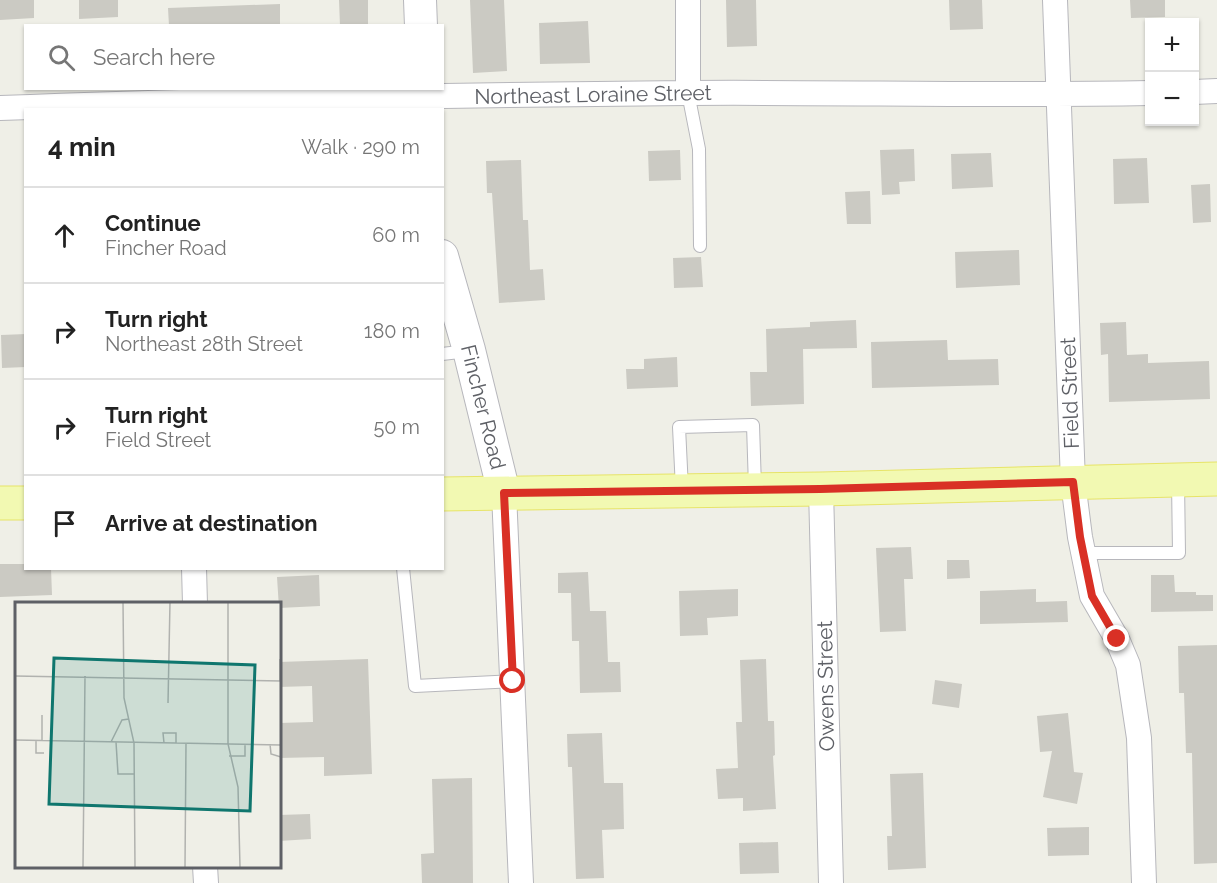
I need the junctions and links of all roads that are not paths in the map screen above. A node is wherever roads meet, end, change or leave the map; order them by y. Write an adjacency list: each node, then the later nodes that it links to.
1 (420, 0): 4 (street)
2 (688, 0): 7 (street)
3 (1055, 0): 9 (street, Field Street)
4 (421, 24)
5 (1217, 91): 6 (street)
6 (1199, 92)
7 (688, 93): 9 (street, Northeast Loraine Street); 10 (street, Northeast Loraine Street); 13 (lane)
8 (1145, 93): 9 (street, Northeast Loraine Street)
9 (1059, 95): 18 (street, Field Street)
10 (424, 98): 11 (street, Northeast Loraine Street)
11 (190, 105): 12 (street, Northeast Loraine Street)
12 (0, 108)
13 (700, 246)
14 (444, 270): 15 (street, Fincher Road)
15 (456, 352): 22 (street, Fincher Road)
16 (1217, 478): 17 (main road)
17 (1178, 479): 18 (main road); 26 (lane)
18 (1073, 482): 20 (main road); 26 (street, Field Street)
19 (755, 488): 20 (main road); 21 (main road); 21 (lane)
20 (820, 489): 34 (street, Owens Street)
21 (682, 490): 22 (main road)
22 (504, 493): 23 (main road); 30 (street, Fincher Road)
23 (444, 494)
24 (0, 503): 25 (main road)
25 (24, 503)
26 (1083, 553): 35 (street, Field Street)
27 (194, 570): 29 (street)
28 (403, 570): 30 (lane)
29 (195, 602)
30 (513, 681): 33 (street, Fincher Road)
31 (205, 868): 32 (street)
32 (206, 883)
33 (521, 883)
34 (831, 883)
35 (1144, 883)

